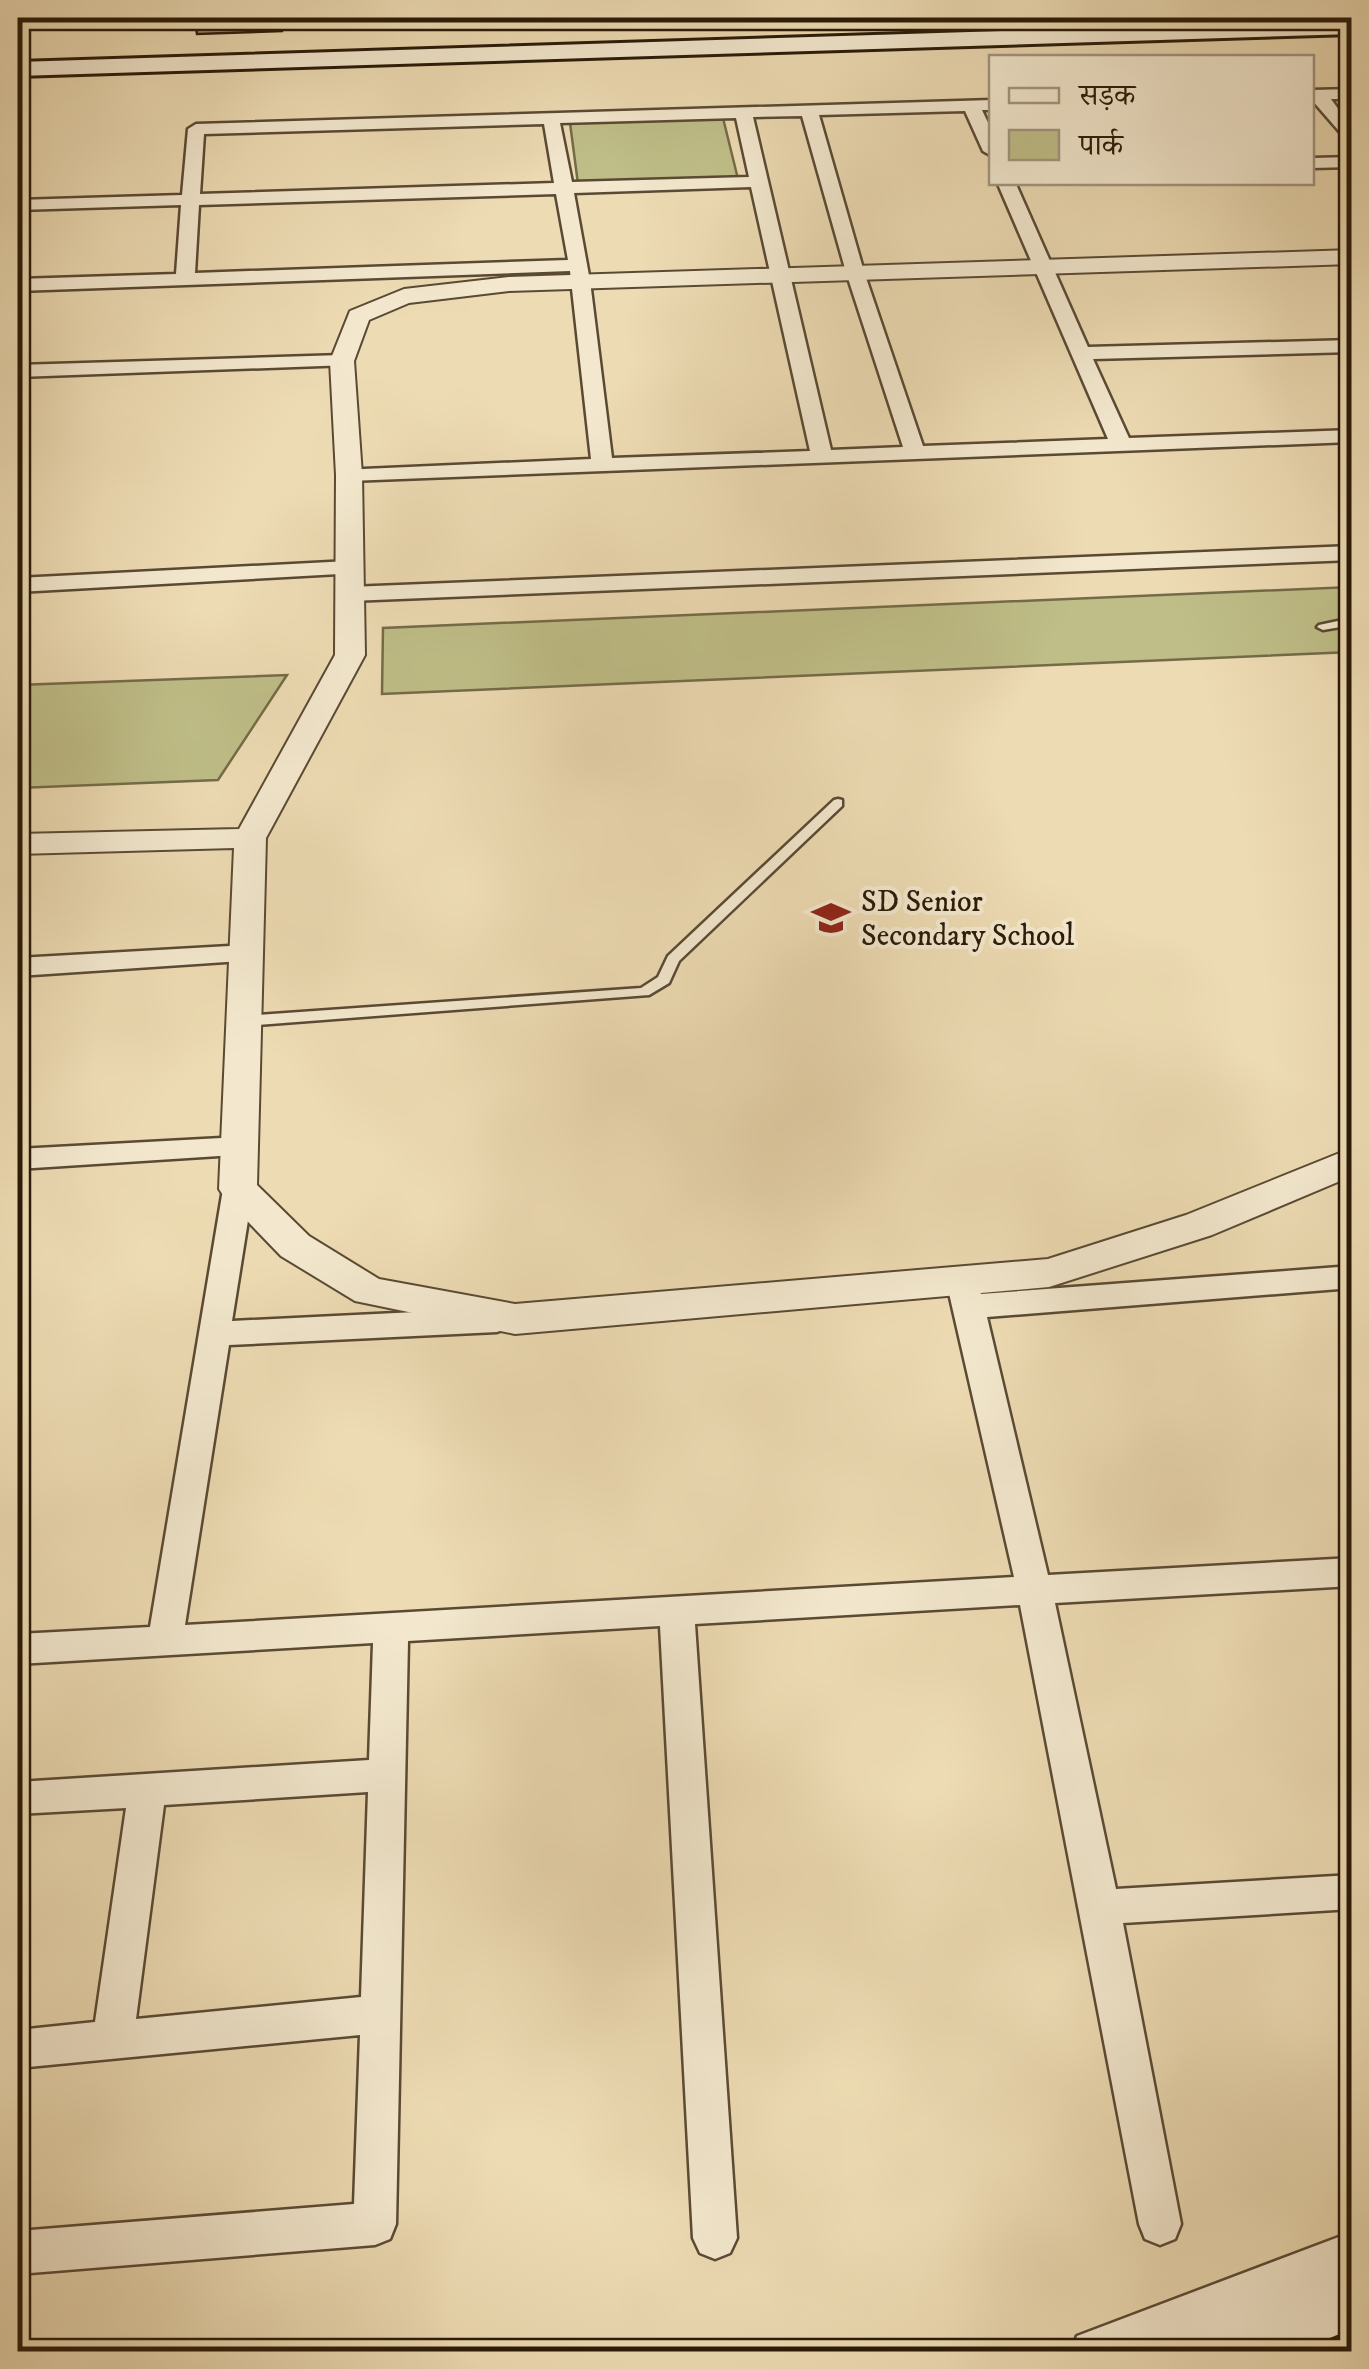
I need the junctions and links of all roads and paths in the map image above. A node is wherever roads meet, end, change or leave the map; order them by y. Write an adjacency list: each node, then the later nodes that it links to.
1 (781, 18): 2 (lane)
2 (961, 18)
3 (1352, 27): 5 (main road)
4 (1352, 38): 6 (main road)
5 (18, 69)
6 (18, 77)
7 (1352, 94): 8 (street)
8 (1316, 95): 14 (street)
9 (989, 105): 10 (street)
10 (972, 106): 11 (street); 15 (street)
11 (809, 110): 12 (street); 25 (street)
12 (743, 112): 13 (street); 18 (street)
13 (551, 118): 20 (street); 21 (street)
14 (1352, 141)
15 (989, 144)
16 (1352, 162): 17 (street)
17 (1314, 163)
18 (758, 182): 20 (street); 27 (street)
19 (1007, 185): 24 (street)
20 (562, 188): 21 (street); 26 (street)
21 (189, 201): 22 (street); 28 (street)
22 (18, 205)
23 (1352, 258): 24 (street)
24 (1042, 267): 25 (street); 31 (street)
25 (855, 272): 27 (street); 36 (street)
26 (580, 273): 27 (street); 28 (street); 32 (street); 38 (street)
27 (780, 275): 37 (street)
28 (185, 279): 29 (street)
29 (18, 284)
30 (1352, 346): 31 (street)
31 (1080, 354): 35 (street)
32 (342, 361): 33 (street); 39 (street)
33 (18, 371)
34 (1352, 436): 35 (street)
35 (1121, 445): 36 (street)
36 (915, 453): 37 (street)
37 (822, 456): 38 (street)
38 (602, 465): 39 (street)
39 (349, 475): 41 (street)
40 (1352, 553): 41 (street)
41 (350, 581): 42 (street); 46 (street)
42 (18, 585)
43 (1352, 621): 44 (lane)
44 (1323, 627)
45 (838, 803): 50 (lane)
46 (250, 838): 47 (street); 48 (street)
47 (18, 844)
48 (246, 954): 49 (street); 50 (street)
49 (18, 967)
50 (244, 1021): 51 (street)
51 (240, 1148): 52 (street); 54 (street)
52 (18, 1159)
53 (1352, 1161): 56 (street)
54 (238, 1188): 57 (street); 58 (street)
55 (1352, 1277): 56 (street)
56 (965, 1294): 57 (street); 60 (street)
57 (515, 1318): 58 (street)
58 (214, 1334): 63 (street)
59 (1352, 1572): 60 (street)
60 (1036, 1592): 61 (street); 69 (street)
61 (676, 1612): 62 (street); 74 (street)
62 (391, 1628): 63 (street); 65 (street)
63 (166, 1641): 64 (street)
64 (18, 1650)
65 (384, 1775): 66 (street); 70 (street)
66 (147, 1790): 67 (street); 71 (street)
67 (18, 1798)
68 (1352, 1892): 69 (street)
69 (1103, 1908): 73 (street)
70 (379, 2014): 71 (street); 75 (street)
71 (113, 2040): 72 (street)
72 (18, 2049)
73 (1160, 2224)
74 (714, 2238)
75 (18, 2252)
76 (1352, 2254): 78 (street)
77 (1352, 2298): 79 (main road)
78 (1094, 2352)
79 (1213, 2352)

